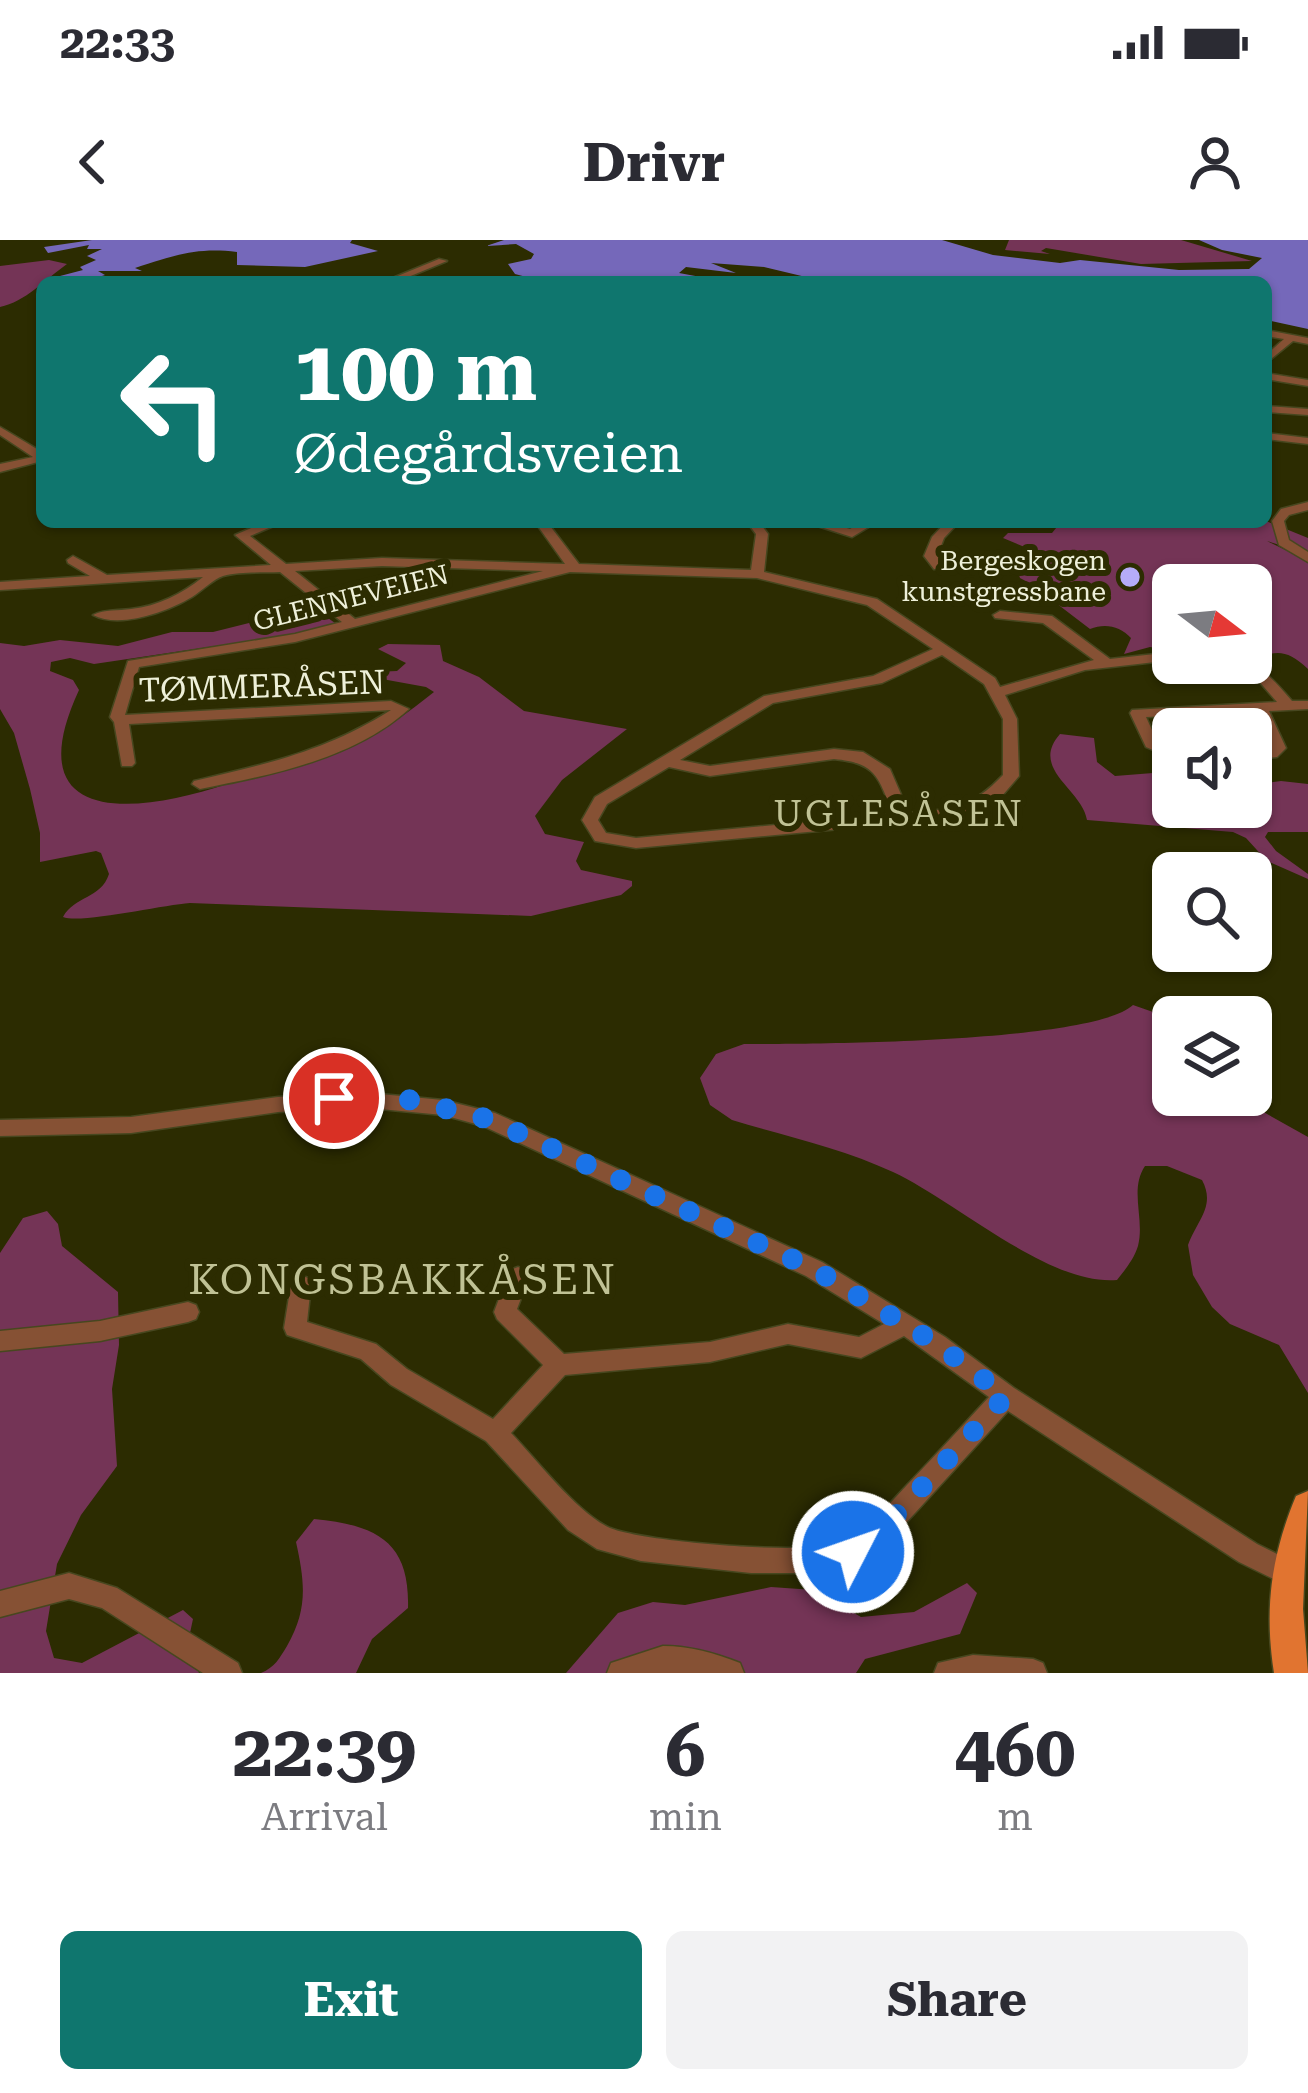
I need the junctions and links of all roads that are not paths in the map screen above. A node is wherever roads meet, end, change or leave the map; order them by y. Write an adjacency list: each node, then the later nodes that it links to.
1 (442, 261): 2 (street)
2 (403, 276)
3 (1272, 334): 4 (street)
4 (1290, 339): 5 (street); 6 (street)
5 (1308, 341)
6 (1272, 355)
7 (1272, 376): 8 (street)
8 (1308, 382)
9 (1272, 409): 10 (street)
10 (1308, 412)
11 (0, 430): 14 (street)
12 (1272, 437): 13 (street)
13 (1308, 441)
14 (36, 453)
15 (36, 459): 16 (street)
16 (0, 468)
17 (1308, 506): 22 (street)
18 (261, 528): 26 (street)
19 (545, 528): 25 (street)
20 (758, 528): 28 (street)
21 (948, 528): 24 (street)
22 (1308, 558)
23 (73, 560): 29 (street)
24 (1038, 561)
25 (574, 567): 26 (street); 28 (street); 33 (street, GLENNEVEIEN)
26 (285, 569): 27 (street); 33 (street)
27 (214, 574): 29 (street); 31 (street)
28 (757, 574): 34 (street)
29 (107, 581): 30 (street)
30 (0, 586)
31 (100, 615)
32 (1000, 615): 37 (street)
33 (352, 623): 36 (street, GLENNEVEIEN)
34 (944, 649): 39 (street); 47 (street)
35 (1152, 658): 37 (street)
36 (137, 661): 45 (street, TØMMERÅSEN)
37 (1104, 662): 39 (street)
38 (1269, 684): 40 (street)
39 (1000, 692): 50 (street)
40 (1287, 705): 41 (street); 42 (street)
41 (1308, 705)
42 (1259, 706): 43 (street)
43 (1224, 708)
44 (1152, 712): 46 (street)
45 (121, 720): 48 (street); 49 (street, TØMMERÅSEN)
46 (1152, 744)
47 (665, 761): 50 (street); 50 (street)
48 (127, 763)
49 (200, 784)
50 (903, 818)
51 (0, 1128): 55 (street)
52 (518, 1277): 57 (street)
53 (300, 1285): 59 (street)
54 (188, 1312): 56 (street)
55 (902, 1325): 57 (street); 58 (street)
56 (0, 1341)
57 (560, 1365): 59 (street)
58 (1006, 1396): 59 (street); 61 (street)
59 (495, 1433)
60 (1308, 1508): 61 (main road)
61 (1286, 1572): 68 (main road)
62 (0, 1604): 63 (street)
63 (228, 1673)
64 (621, 1673): 65 (street)
65 (730, 1673)
66 (947, 1673): 67 (street)
67 (1033, 1673)
68 (1292, 1673)

